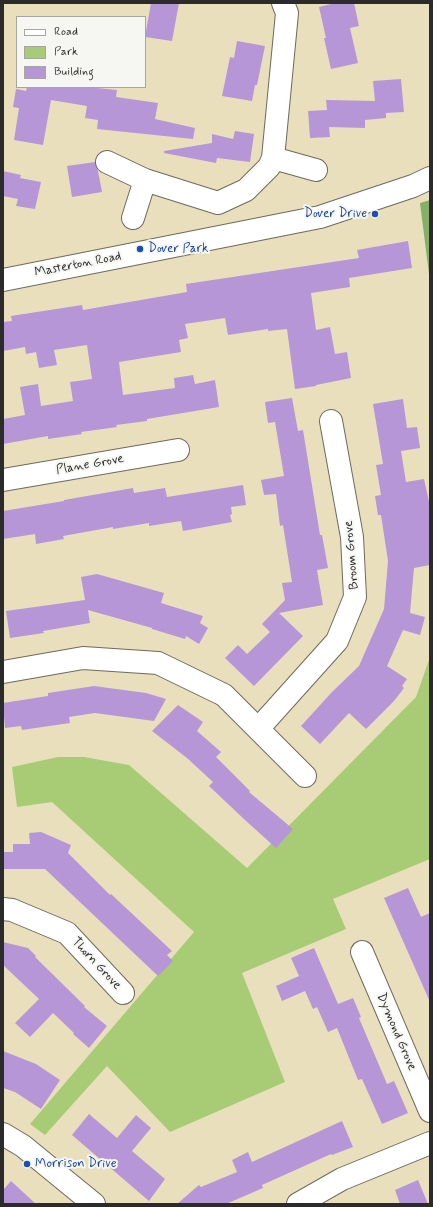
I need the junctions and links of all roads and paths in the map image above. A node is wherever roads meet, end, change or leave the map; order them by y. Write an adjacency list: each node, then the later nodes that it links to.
1 (283, 3): 2 (street)
2 (274, 158): 4 (street); 6 (street)
3 (107, 162): 6 (street)
4 (316, 170)
5 (430, 178): 8 (street, Masterton Road)
6 (145, 180): 7 (street)
7 (133, 218)
8 (3, 280)
9 (330, 421): 13 (street, Broom Grove)
10 (178, 450): 11 (street, Plane Grove)
11 (3, 480)
12 (3, 672): 13 (street)
13 (258, 729): 14 (street)
14 (305, 776)
15 (3, 909): 17 (street, Thorn Grove)
16 (362, 952): 18 (street, Dymond Grove)
17 (123, 993)
18 (430, 1111)
19 (3, 1134): 21 (street)
20 (430, 1143): 22 (street)
21 (94, 1204)
22 (298, 1204)

